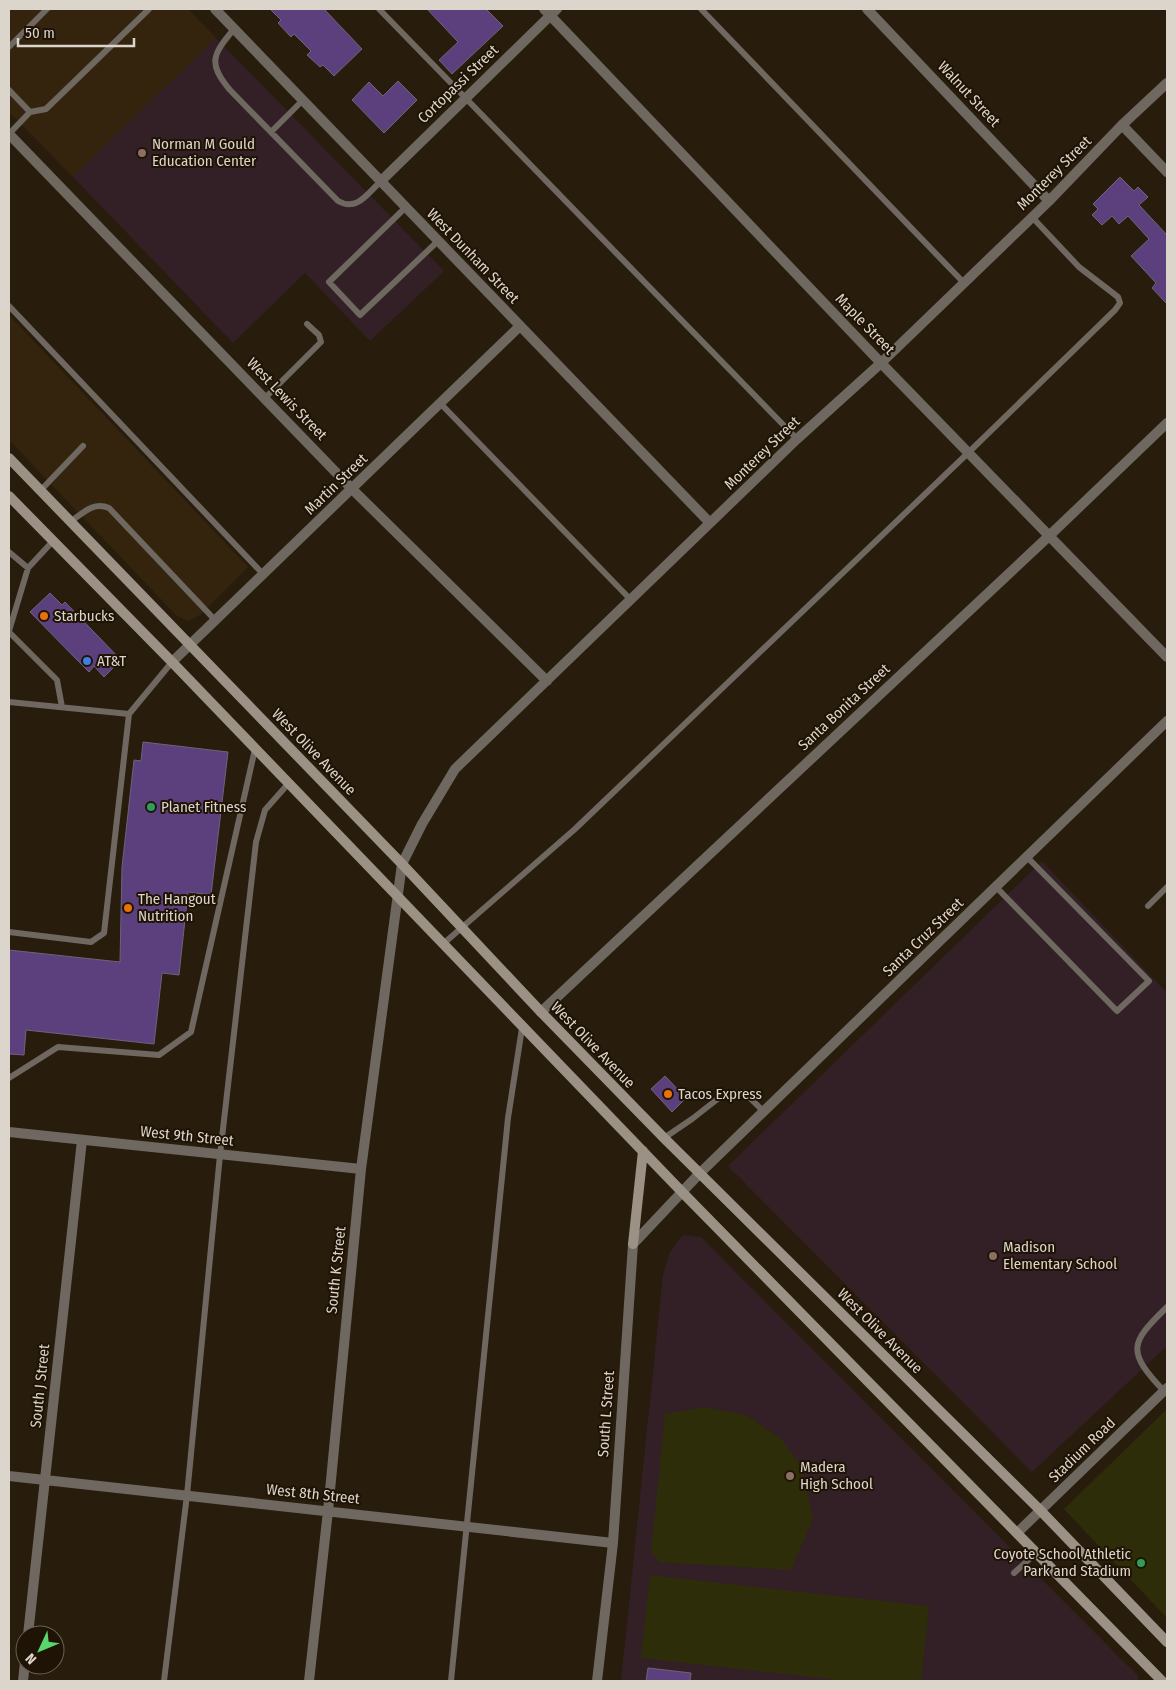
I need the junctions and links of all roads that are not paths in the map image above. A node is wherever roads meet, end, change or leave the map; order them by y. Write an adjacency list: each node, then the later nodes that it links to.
1 (47, 9): 9 (lane)
2 (149, 9): 14 (lane)
3 (215, 9): 8 (street, West Dunham Street)
4 (378, 9): 12 (lane)
5 (701, 9): 24 (lane)
6 (868, 9): 20 (street, Walnut Street)
7 (550, 11): 12 (street, Cortopassi Street); 28 (street, Maple Street)
8 (234, 29): 13 (street, West Dunham Street); 16 (lane)
9 (9, 47)
10 (1167, 83): 15 (street, Monterey Street)
11 (9, 90): 14 (lane)
12 (465, 99): 19 (street, Cortopassi Street); 32 (lane)
13 (303, 100): 16 (lane); 19 (street, West Dunham Street)
14 (30, 112): 17 (lane)
15 (1122, 125): 18 (street); 20 (street, Monterey Street)
16 (271, 132): 19 (lane)
17 (9, 134): 29 (street, West Lewis Street)
18 (1167, 172)
19 (381, 181): 21 (street, West Dunham Street)
20 (1049, 201): 22 (street, Monterey Street)
21 (406, 207): 23 (street, West Dunham Street); 23 (lane)
22 (1032, 218): 24 (street, Monterey Street); 34 (lane)
23 (438, 241): 27 (street, West Dunham Street)
24 (964, 283): 28 (street, Monterey Street)
25 (9, 306): 45 (lane)
26 (307, 324): 29 (lane)
27 (520, 326): 30 (street, Martin Street); 40 (street, West Dunham Street)
28 (881, 363): 32 (street, Monterey Street); 34 (street, Maple Street)
29 (265, 398): 36 (street, West Lewis Street)
30 (440, 403): 36 (street, Martin Street); 46 (lane)
31 (1167, 422): 41 (street, Santa Bonita Street)
32 (797, 439): 40 (street, Monterey Street)
33 (83, 446): 37 (lane)
34 (968, 453): 41 (street, Maple Street); 65 (lane)
35 (9, 458): 37 (main road, West Olive Avenue)
36 (352, 489): 45 (street, Martin Street); 52 (street, West Lewis Street)
37 (40, 491): 39 (main road, West Olive Avenue)
38 (9, 496): 42 (main road)
39 (70, 522): 47 (lane); 49 (main road, West Olive Avenue)
40 (710, 523): 46 (street, Monterey Street)
41 (1049, 536): 50 (street, Maple Street); 68 (street, Santa Bonita Street)
42 (53, 541): 44 (lane); 51 (main road)
43 (9, 552): 44 (lane)
44 (28, 568): 48 (lane)
45 (263, 574): 47 (street, Martin Street)
46 (631, 600): 52 (street, Monterey Street)
47 (215, 620): 49 (street, Martin Street)
48 (9, 631): 54 (lane)
49 (190, 644): 51 (street, Martin Street); 60 (main road, West Olive Avenue)
50 (1167, 657)
51 (172, 662): 55 (lane); 57 (main road)
52 (547, 681): 60 (street, Monterey Street)
53 (9, 702): 54 (lane)
54 (62, 707): 55 (lane)
55 (129, 714): 66 (lane)
56 (1167, 721): 59 (street, Santa Cruz Street)
57 (255, 749): 58 (main road); 70 (lane)
58 (288, 784): 63 (main road); 76 (lane)
59 (1027, 857): 61 (street, Santa Cruz Street); 61 (lane)
60 (402, 864): 63 (street, South K Street); 65 (main road, West Olive Avenue)
61 (996, 887): 71 (street, Santa Cruz Street)
62 (1167, 887): 64 (lane)
63 (398, 898): 67 (main road); 77 (street, South K Street)
64 (1148, 906)
65 (462, 928): 67 (lane); 68 (main road, West Olive Avenue)
66 (9, 932)
67 (443, 944): 69 (main road)
68 (540, 1012): 73 (main road, West Olive Avenue)
69 (522, 1028): 75 (main road); 88 (lane)
70 (9, 1078)
71 (764, 1112): 73 (lane); 78 (street, Santa Cruz Street)
72 (9, 1132): 74 (street, West 9th Street)
73 (664, 1138): 78 (main road, West Olive Avenue)
74 (82, 1140): 76 (street, West 9th Street); 84 (street, South J Street)
75 (642, 1151): 79 (main road); 80 (main road)
76 (220, 1155): 77 (street, West 9th Street); 85 (lane)
77 (361, 1170): 86 (street, South K Street)
78 (699, 1174): 79 (street); 87 (main road, West Olive Avenue)
79 (682, 1192): 80 (street); 89 (main road)
80 (633, 1244): 90 (street, South L Street)
81 (1167, 1307): 82 (lane)
82 (1166, 1389): 87 (street, Stadium Road)
83 (9, 1476): 84 (street, West 8th Street)
84 (45, 1480): 85 (street, West 8th Street); 93 (street, South J Street)
85 (187, 1495): 86 (street, West 8th Street); 95 (lane)
86 (328, 1511): 88 (street, West 8th Street); 96 (street, South K Street)
87 (1041, 1511): 89 (street, Stadium Road); 94 (main road, West Olive Avenue)
88 (468, 1527): 90 (street, West 8th Street); 97 (lane)
89 (1017, 1534): 91 (main road)
90 (613, 1543): 98 (street, South L Street)
91 (1036, 1553): 92 (lane); 99 (main road)
92 (1014, 1573)
93 (29, 1625)
94 (1167, 1642)
95 (164, 1681)
96 (309, 1681)
97 (451, 1681)
98 (597, 1681)
99 (1162, 1681)

